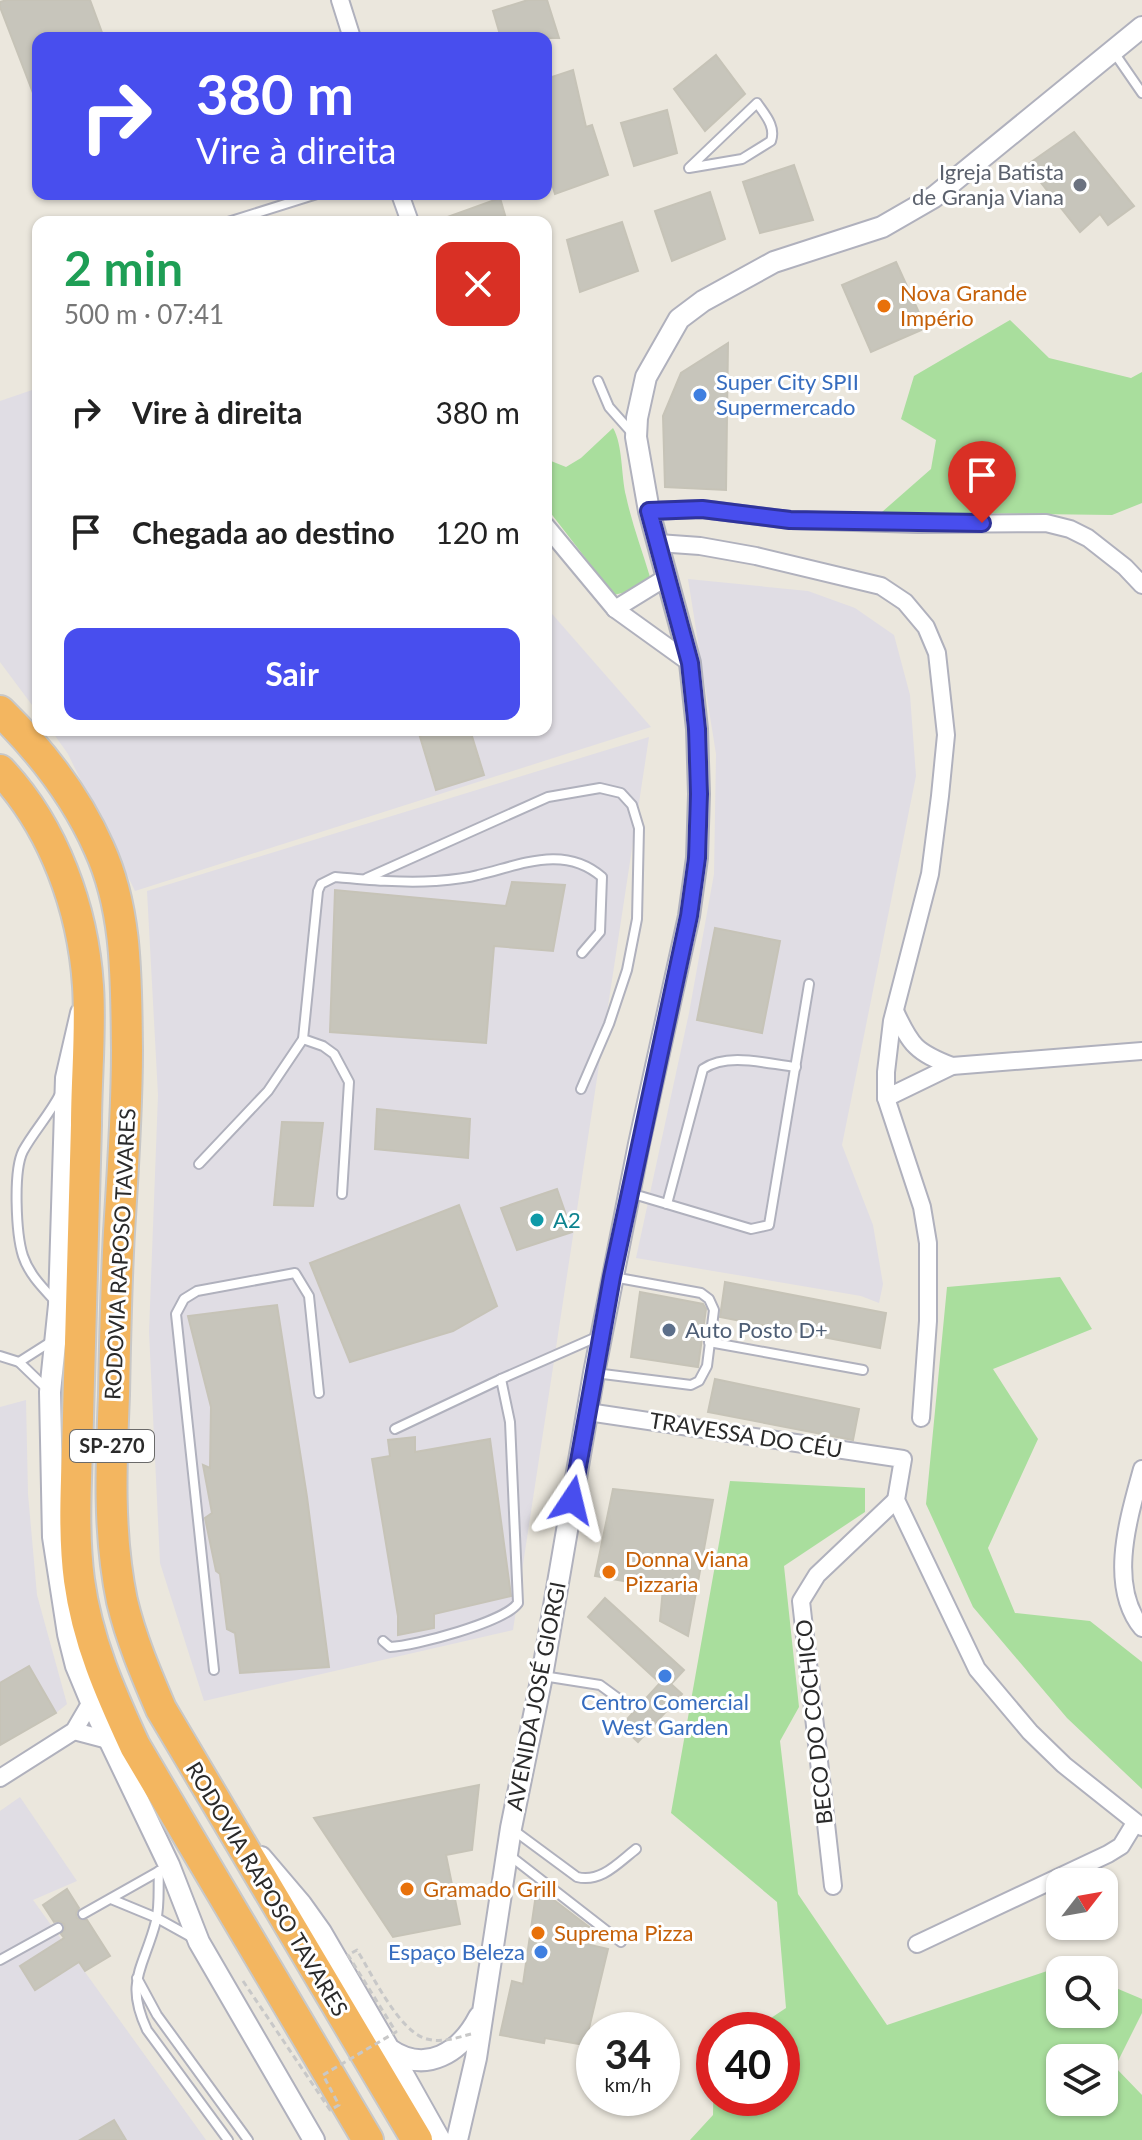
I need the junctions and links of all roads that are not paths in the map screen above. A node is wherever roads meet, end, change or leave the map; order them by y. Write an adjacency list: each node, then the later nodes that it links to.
1 (340, 0): 3 (street)
2 (1142, 27): 4 (street, AVENIDA JOSÉ GIORGI)
3 (350, 32)
4 (1112, 51): 5 (lane); 10 (street, AVENIDA JOSÉ GIORGI)
5 (1142, 93)
6 (689, 168): 6 (lane)
7 (298, 200): 8 (lane)
8 (247, 216)
9 (598, 381): 10 (lane)
10 (636, 437): 11 (street, AVENIDA JOSÉ GIORGI)
11 (649, 511): 13 (street, AVENIDA JOSÉ GIORGI); 15 (street)
12 (552, 533): 16 (street)
13 (658, 543): 14 (street, AVENIDA JOSÉ GIORGI); 24 (street)
14 (667, 577): 16 (street); 17 (street, AVENIDA JOSÉ GIORGI)
15 (1142, 585)
16 (615, 609): 17 (street)
17 (690, 663): 33 (street, AVENIDA JOSÉ GIORGI)
18 (0, 711): 62 (highway, RODOVIA RAPOSO TAVARES / SP-270)
19 (0, 770): 23 (highway, RODOVIA RAPOSO TAVARES / SP-270)
20 (363, 879): 21 (lane); 25 (lane); 30 (lane)
21 (582, 953)
22 (809, 984): 28 (lane)
23 (88, 986): 29 (street); 83 (highway, RODOVIA RAPOSO TAVARES / SP-270)
24 (895, 1011): 27 (street); 31 (street)
25 (303, 1039): 32 (lane); 34 (lane)
26 (1142, 1051): 27 (street)
27 (952, 1066): 31 (street)
28 (796, 1067): 35 (lane); 35 (lane)
29 (66, 1078): 37 (street); 37 (lane)
30 (581, 1089)
31 (886, 1098): 49 (street)
32 (199, 1164)
33 (629, 1193): 35 (lane); 36 (street, AVENIDA JOSÉ GIORGI)
34 (342, 1194)
35 (667, 1204)
36 (612, 1277): 38 (street, AVENIDA JOSÉ GIORGI); 40 (lane)
37 (59, 1305): 39 (street)
38 (602, 1335): 44 (street, AVENIDA JOSÉ GIORGI); 45 (lane)
39 (56, 1338): 42 (lane); 46 (street)
40 (709, 1342): 43 (lane); 44 (lane)
41 (0, 1356): 42 (lane)
42 (19, 1362): 46 (lane)
43 (863, 1370)
44 (594, 1373): 48 (street, AVENIDA JOSÉ GIORGI)
45 (501, 1379): 50 (lane); 54 (lane)
46 (50, 1392): 57 (street)
47 (319, 1393): 55 (lane)
48 (588, 1412): 52 (street, TRAVESSA DO CÉU); 56 (street, AVENIDA JOSÉ GIORGI)
49 (921, 1418)
50 (395, 1429)
51 (1142, 1469): 53 (street)
52 (896, 1500): 63 (street); 68 (street, BECO DO COCHICO)
53 (1142, 1628)
54 (383, 1641)
55 (214, 1670)
56 (542, 1676): 58 (lane); 64 (street, AVENIDA JOSÉ GIORGI)
57 (91, 1702): 59 (street); 60 (street)
58 (630, 1707)
59 (74, 1731): 60 (street); 61 (street)
60 (108, 1740): 67 (street)
61 (0, 1778)
62 (218, 1806): 79 (street); 84 (highway, RODOVIA RAPOSO TAVARES / SP-270)
63 (1138, 1825): 75 (street)
64 (511, 1828): 65 (lane); 66 (street, AVENIDA JOSÉ GIORGI)
65 (636, 1849)
66 (508, 1854): 74 (lane); 78 (street, AVENIDA JOSÉ GIORGI)
67 (164, 1868): 69 (lane); 71 (lane); 73 (street)
68 (833, 1886)
69 (111, 1899): 70 (lane); 71 (lane)
70 (83, 1914)
71 (157, 1918): 73 (lane); 77 (lane)
72 (58, 1928): 76 (lane)
73 (199, 1942): 82 (street)
74 (621, 1942)
75 (917, 1944)
76 (0, 1960)
77 (137, 1977): 80 (lane); 81 (lane)
78 (481, 2014): 79 (street, AVENIDA JOSÉ GIORGI); 86 (street, AVENIDA JOSÉ GIORGI)
79 (389, 2049): 85 (street)
80 (228, 2140)
81 (248, 2140)
82 (314, 2140)
83 (368, 2140)
84 (417, 2140)
85 (440, 2140)
86 (457, 2140)

